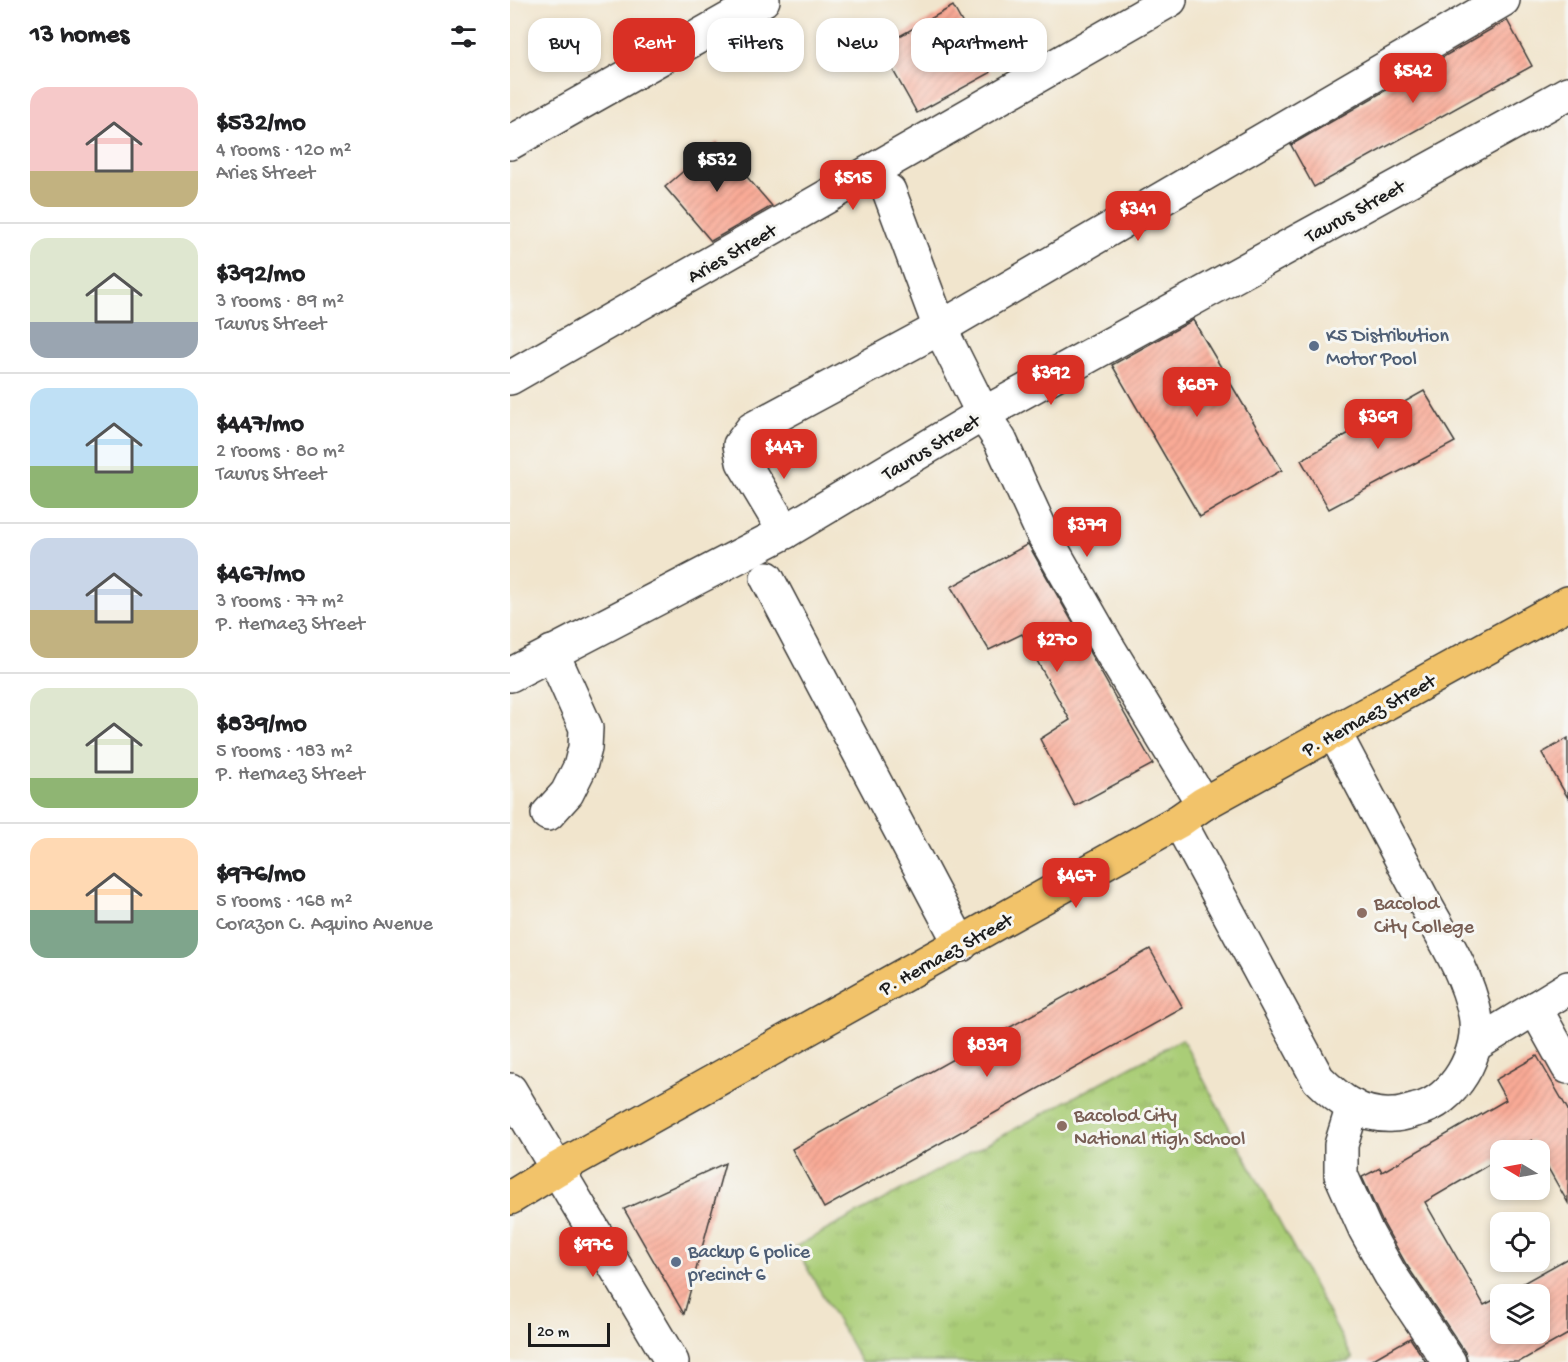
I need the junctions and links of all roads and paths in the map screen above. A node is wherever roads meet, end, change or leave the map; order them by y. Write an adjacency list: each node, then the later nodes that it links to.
1 (763, 0): 5 (street)
2 (1170, 0): 8 (street, Aries Street)
3 (1503, 0): 7 (street)
4 (1568, 93): 9 (street, Taurus Street)
5 (510, 143)
6 (889, 191): 7 (street)
7 (940, 328): 9 (street); 10 (street)
8 (510, 378)
9 (983, 414): 10 (street, Taurus Street); 16 (street)
10 (785, 532): 13 (street, Taurus Street)
11 (767, 578): 18 (street)
12 (1568, 603): 15 (main road, P. Hernaez Street)
13 (552, 652): 14 (street, Taurus Street); 17 (street)
14 (510, 675)
15 (1334, 732): 16 (main road, P. Hernaez Street); 21 (street)
16 (1191, 813): 18 (main road, P. Hernaez Street); 24 (street)
17 (548, 814)
18 (960, 945): 25 (main road, P. Hernaez Street)
19 (1568, 988): 20 (street)
20 (1535, 1008): 21 (street); 22 (street)
21 (1475, 1045): 24 (street)
22 (1568, 1067)
23 (510, 1090): 25 (street)
24 (1353, 1106): 28 (street)
25 (557, 1169): 26 (main road, P. Hernaez Street); 27 (street)
26 (510, 1198)
27 (672, 1362)
28 (1449, 1362)

